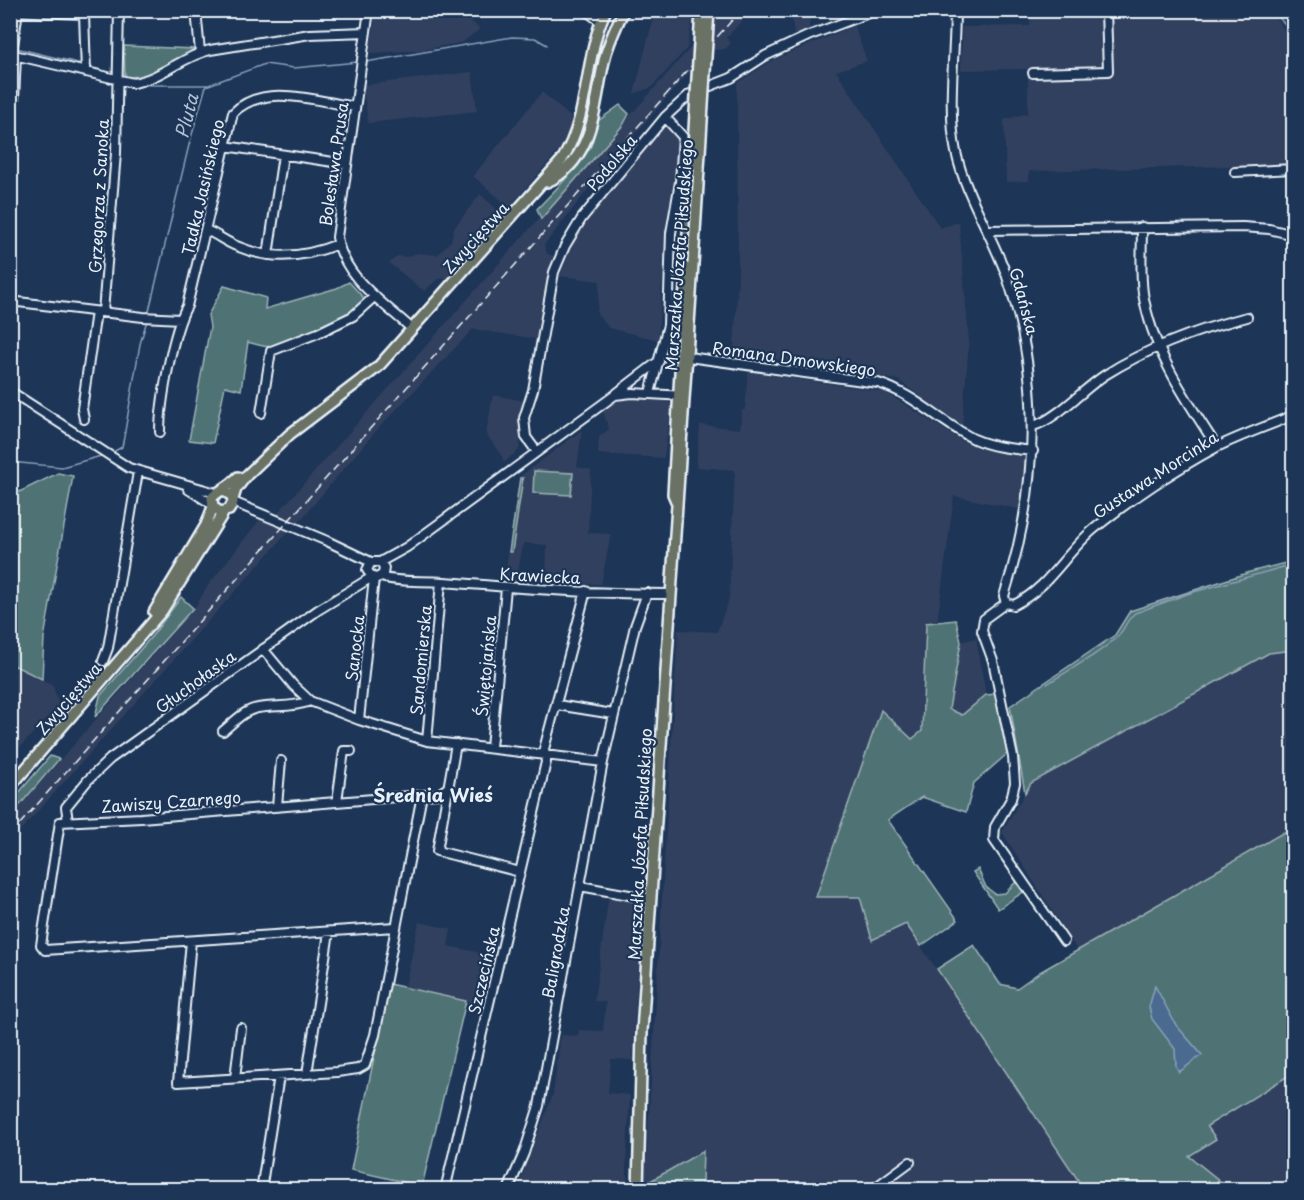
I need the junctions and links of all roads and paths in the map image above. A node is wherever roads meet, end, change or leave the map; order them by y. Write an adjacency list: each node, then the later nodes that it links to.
1 (119, 10): 19 (street, Grzegorza z Sanoka)
2 (196, 10): 15 (street)
3 (369, 10): 14 (street, Bolesława Prusa)
4 (585, 10): 13 (street)
5 (606, 10): 13 (main road, Zwycięstwa)
6 (701, 10): 35 (main road, Marszałka Józefa Piłsudskiego, bridge)
7 (709, 10): 35 (main road, Marszałka Józefa Piłsudskiego, bridge)
8 (878, 10): 21 (street, Podolska)
9 (955, 10): 31 (street, Gdańska)
10 (1106, 10): 18 (street)
11 (15, 11): 16 (street); 17 (street)
12 (622, 14): 27 (main road)
13 (600, 21): 27 (main road, Zwycięstwa)
14 (366, 32): 15 (street); 20 (street, Bolesława Prusa)
15 (200, 52): 19 (street)
16 (13, 54): 17 (street); 28 (street)
17 (86, 72): 19 (street)
18 (1033, 73)
19 (117, 81): 38 (street, Grzegorza z Sanoka)
20 (355, 107): 22 (street, Tadka Jasińskiego); 24 (street, Bolesława Prusa)
21 (665, 117): 44 (street, Marszałka Józefa Piłsudskiego); 57 (street, Podolska)
22 (225, 146): 23 (street); 30 (street, Tadka Jasińskiego)
23 (283, 155): 24 (street); 34 (street)
24 (347, 164): 33 (street, Bolesława Prusa)
25 (1293, 169): 26 (street)
26 (1235, 172)
27 (543, 184): 41 (main road, Zwycięstwa)
28 (10, 192)
29 (1142, 227): 31 (street); 32 (street); 42 (street)
30 (206, 230): 34 (street); 40 (street, Tadka Jasińskiego)
31 (988, 230): 52 (street, Gdańska)
32 (1293, 235)
33 (338, 244): 34 (street); 36 (street, Bolesława Prusa)
34 (268, 255)
35 (689, 264): 43 (main road, Marszałka Józefa Piłsudskiego)
36 (375, 296): 41 (street, Bolesława Prusa); 49 (street)
37 (10, 301): 38 (street)
38 (99, 312): 40 (street); 51 (street, Grzegorza z Sanoka)
39 (1247, 318): 42 (street)
40 (180, 319): 53 (street)
41 (412, 329): 54 (main road, Zwycięstwa)
42 (1158, 346): 52 (street); 55 (street)
43 (683, 356): 48 (main road, Marszałka Józefa Piłsudskiego); 56 (street, Romana Dmowskiego)
44 (659, 361): 46 (street, Marszałka Józefa Piłsudskiego); 47 (street, Marszałka Józefa Piłsudskiego)
45 (10, 391): 58 (street)
46 (650, 393): 47 (street); 48 (street)
47 (615, 395): 57 (street, Głuchołaska)
48 (681, 396): 69 (main road, Marszałka Józefa Piłsudskiego)
49 (261, 413)
50 (1293, 415): 55 (street, Gustawa Morcinka)
51 (84, 419)
52 (1032, 426): 56 (street, Gdańska)
53 (160, 432)
54 (290, 434): 60 (main road, Zwycięstwa); 61 (main road, Zwycięstwa)
55 (1217, 447): 70 (street, Gustawa Morcinka)
56 (1033, 451): 70 (street, Gdańska)
57 (537, 452): 64 (street, Głuchołaska)
58 (138, 472): 59 (street); 73 (street)
59 (179, 483): 60 (street); 62 (street)
60 (220, 492): 61 (main road); 62 (main road, Zwycięstwa)
61 (233, 500): 63 (main road, Zwycięstwa); 64 (street)
62 (212, 505): 63 (main road); 71 (main road, Zwycięstwa)
63 (224, 512): 71 (main road, Zwycięstwa)
64 (376, 571): 65 (street, Krawiecka); 72 (street, Głuchołaska); 77 (street, Sanocka)
65 (441, 582): 66 (street, Krawiecka); 79 (street, Sandomierska)
66 (506, 588): 67 (street, Krawiecka); 81 (street, Świętojańska)
67 (586, 591): 68 (street, Krawiecka); 75 (street, Szczecińska)
68 (647, 592): 69 (street, Krawiecka); 76 (street, Baligrodzka)
69 (670, 594): 94 (main road, Marszałka Józefa Piłsudskiego)
70 (1006, 603): 97 (street, Gustawa Morcinka)
71 (147, 628): 86 (main road, Zwycięstwa)
72 (263, 649): 74 (street); 91 (street, Głuchołaska)
73 (103, 661)
74 (310, 701): 77 (street); 78 (street)
75 (558, 705): 76 (street); 83 (street, Szczecińska)
76 (613, 714): 85 (street, Baligrodzka)
77 (359, 720): 79 (street)
78 (222, 731)
79 (427, 741): 80 (street)
80 (456, 744): 81 (street); 87 (street)
81 (491, 747): 83 (street)
82 (351, 751): 89 (street)
83 (545, 756): 85 (street); 92 (street, Szczecińska)
84 (281, 760): 90 (street)
85 (603, 762): 93 (street, Baligrodzka)
86 (10, 787)
87 (446, 789): 88 (street, Zawiszy Czarnego); 92 (street)
88 (422, 795): 89 (street, Zawiszy Czarnego); 95 (street)
89 (337, 801): 90 (street, Zawiszy Czarnego)
90 (277, 806): 91 (street, Zawiszy Czarnego)
91 (68, 821): 98 (street)
92 (520, 872): 105 (street, Szczecińska)
93 (580, 886): 94 (street); 106 (street, Baligrodzka)
94 (651, 899): 107 (main road, Marszałka Józefa Piłsudskiego)
95 (395, 927): 96 (street); 100 (street)
96 (329, 932): 98 (street); 100 (street)
97 (1064, 940)
98 (192, 941): 102 (street)
99 (241, 1028): 102 (street)
100 (306, 1074): 101 (street)
101 (279, 1076): 102 (street); 104 (street)
102 (235, 1078)
103 (910, 1162): 108 (street)
104 (262, 1184)
105 (445, 1190)
106 (507, 1190)
107 (638, 1190)
108 (872, 1190)

